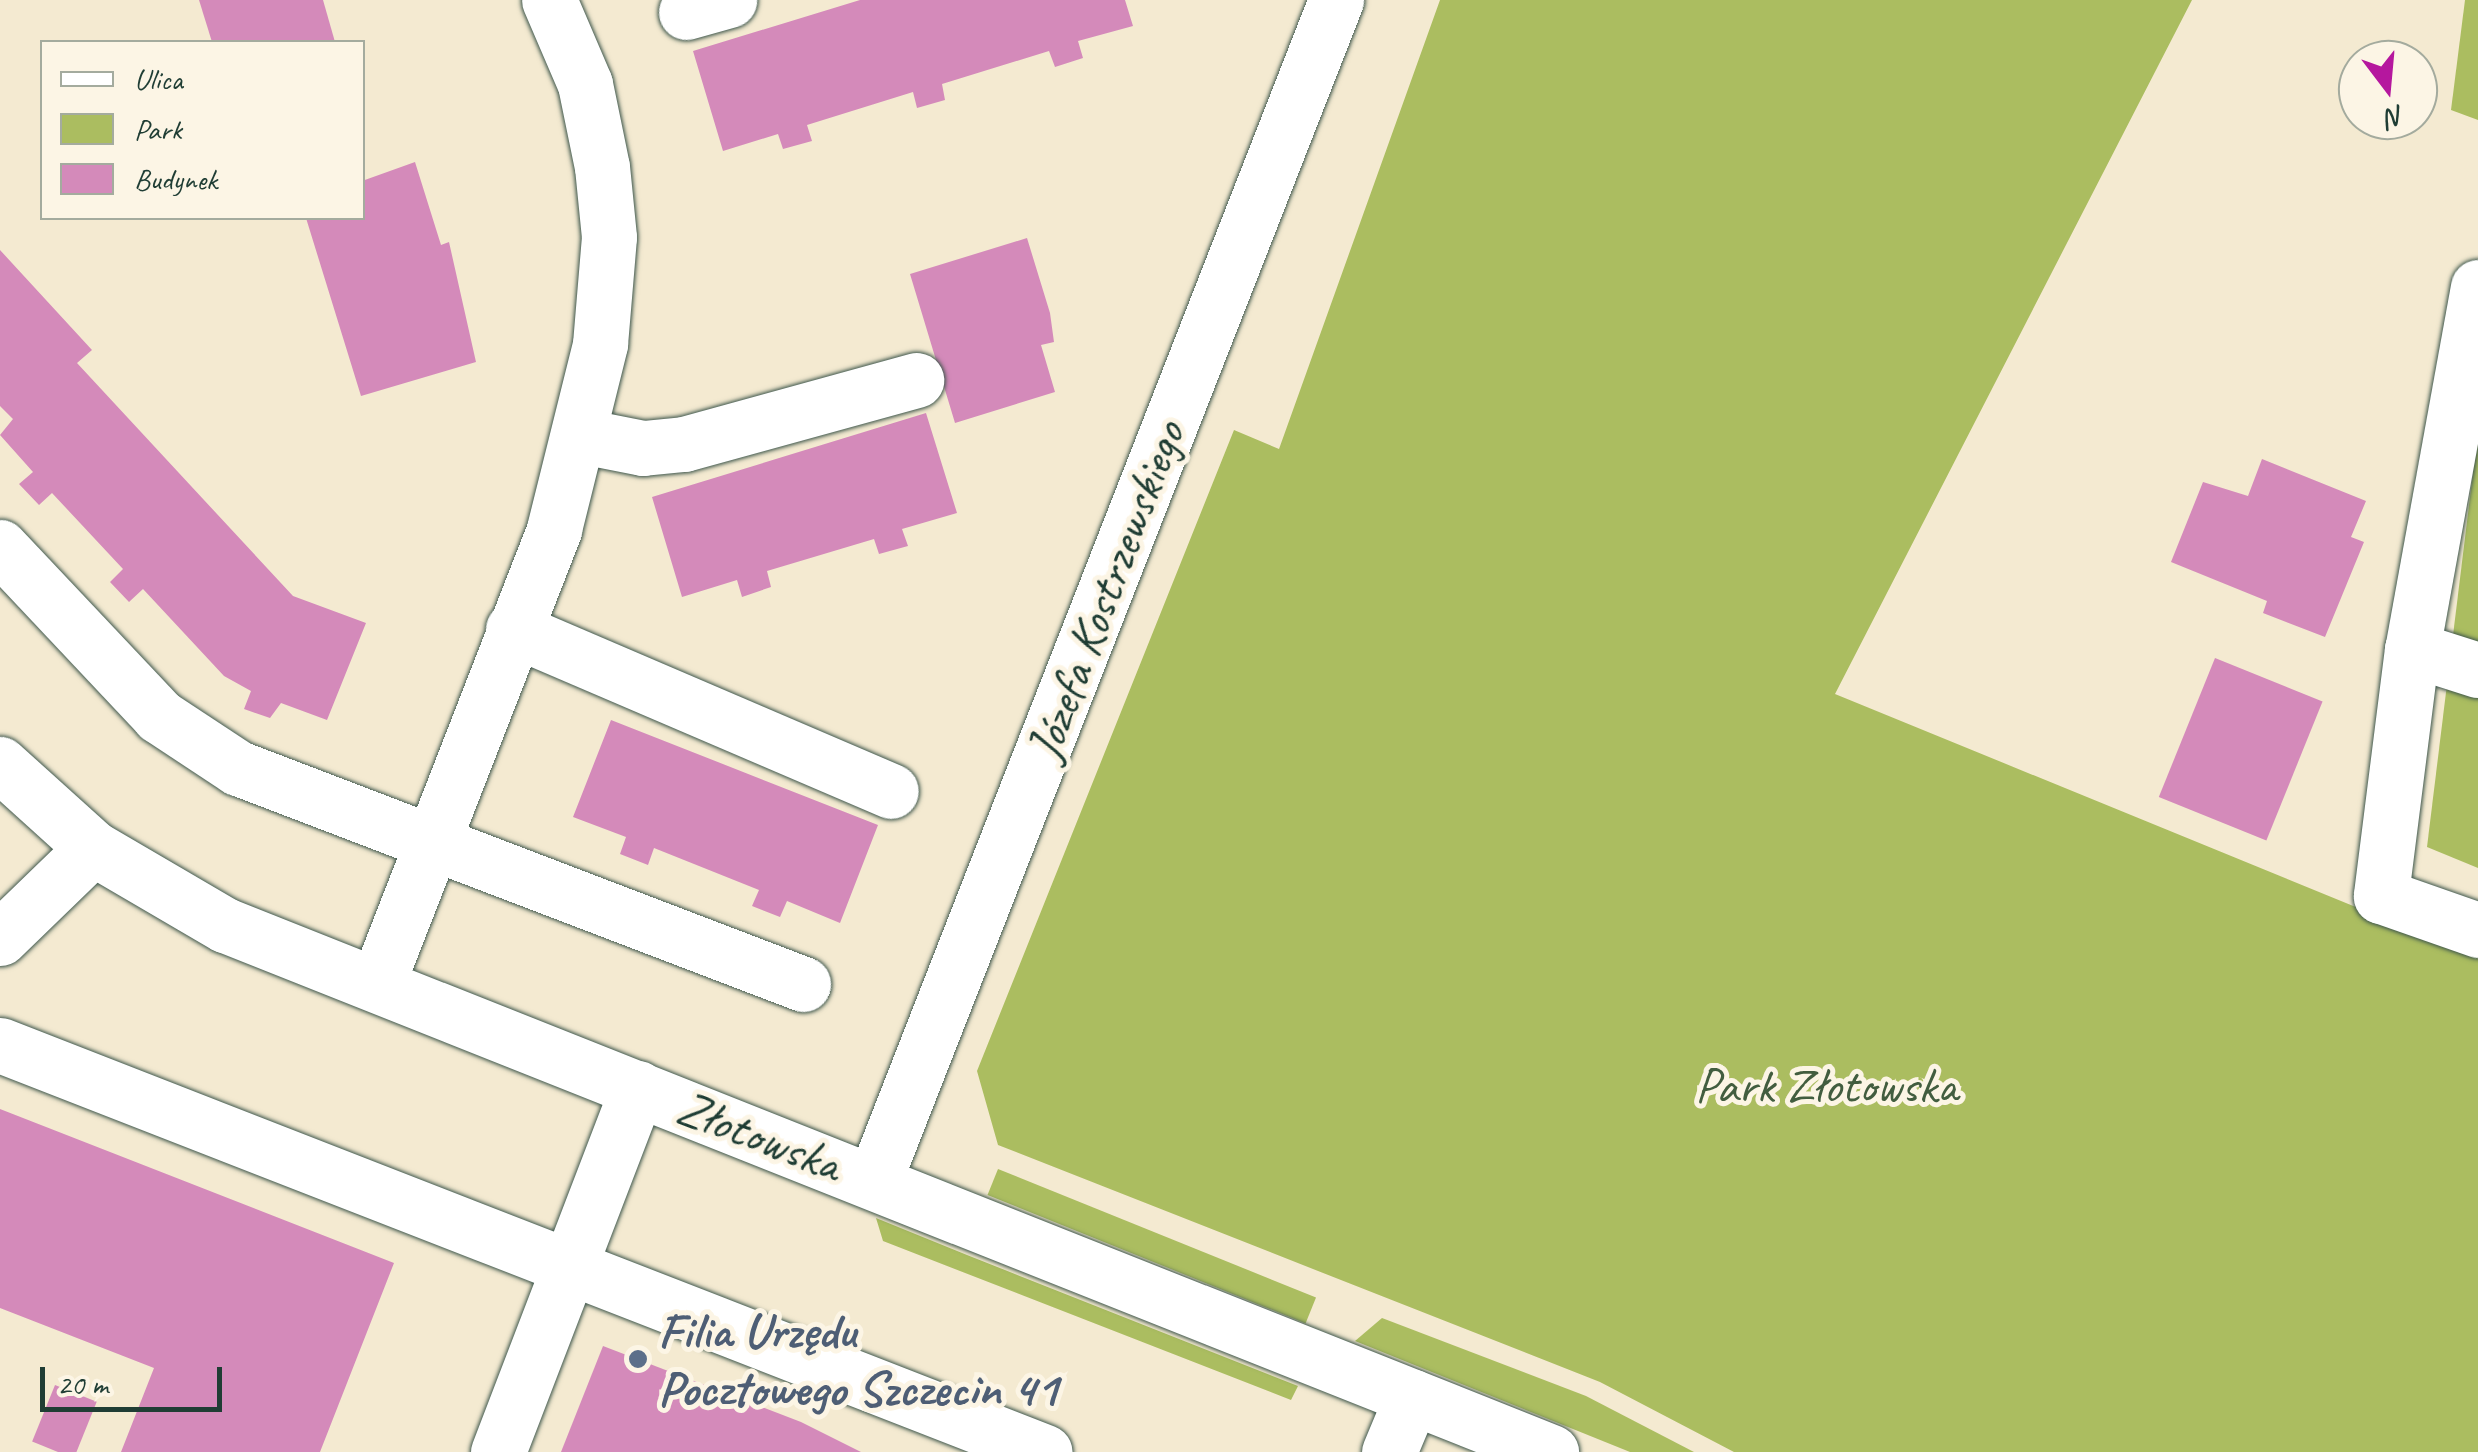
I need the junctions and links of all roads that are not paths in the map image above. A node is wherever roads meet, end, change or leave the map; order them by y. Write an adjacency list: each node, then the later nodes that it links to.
1 (550, 0): 5 (street)
2 (1336, 0): 20 (street, Józefa Kostrzewskiego)
3 (2478, 287): 8 (street)
4 (916, 380): 5 (street)
5 (582, 436): 7 (street)
6 (0, 547): 12 (street)
7 (513, 630): 11 (street); 12 (street)
8 (2412, 649): 9 (street); 14 (street)
9 (2478, 670)
10 (0, 764): 13 (street, Złotowska)
11 (891, 791)
12 (426, 842): 16 (street); 17 (street)
13 (93, 848): 15 (street); 16 (street, Złotowska)
14 (2478, 930)
15 (0, 938)
16 (376, 984): 19 (street, Złotowska)
17 (803, 984)
18 (0, 1045): 21 (street)
19 (638, 1088): 20 (street, Złotowska); 21 (street)
20 (874, 1181): 22 (street, Złotowska)
21 (569, 1267): 23 (street); 24 (street)
22 (1412, 1397): 25 (street); 26 (street, Złotowska)
23 (498, 1452)
24 (1046, 1452)
25 (1388, 1452)
26 (1551, 1452)

